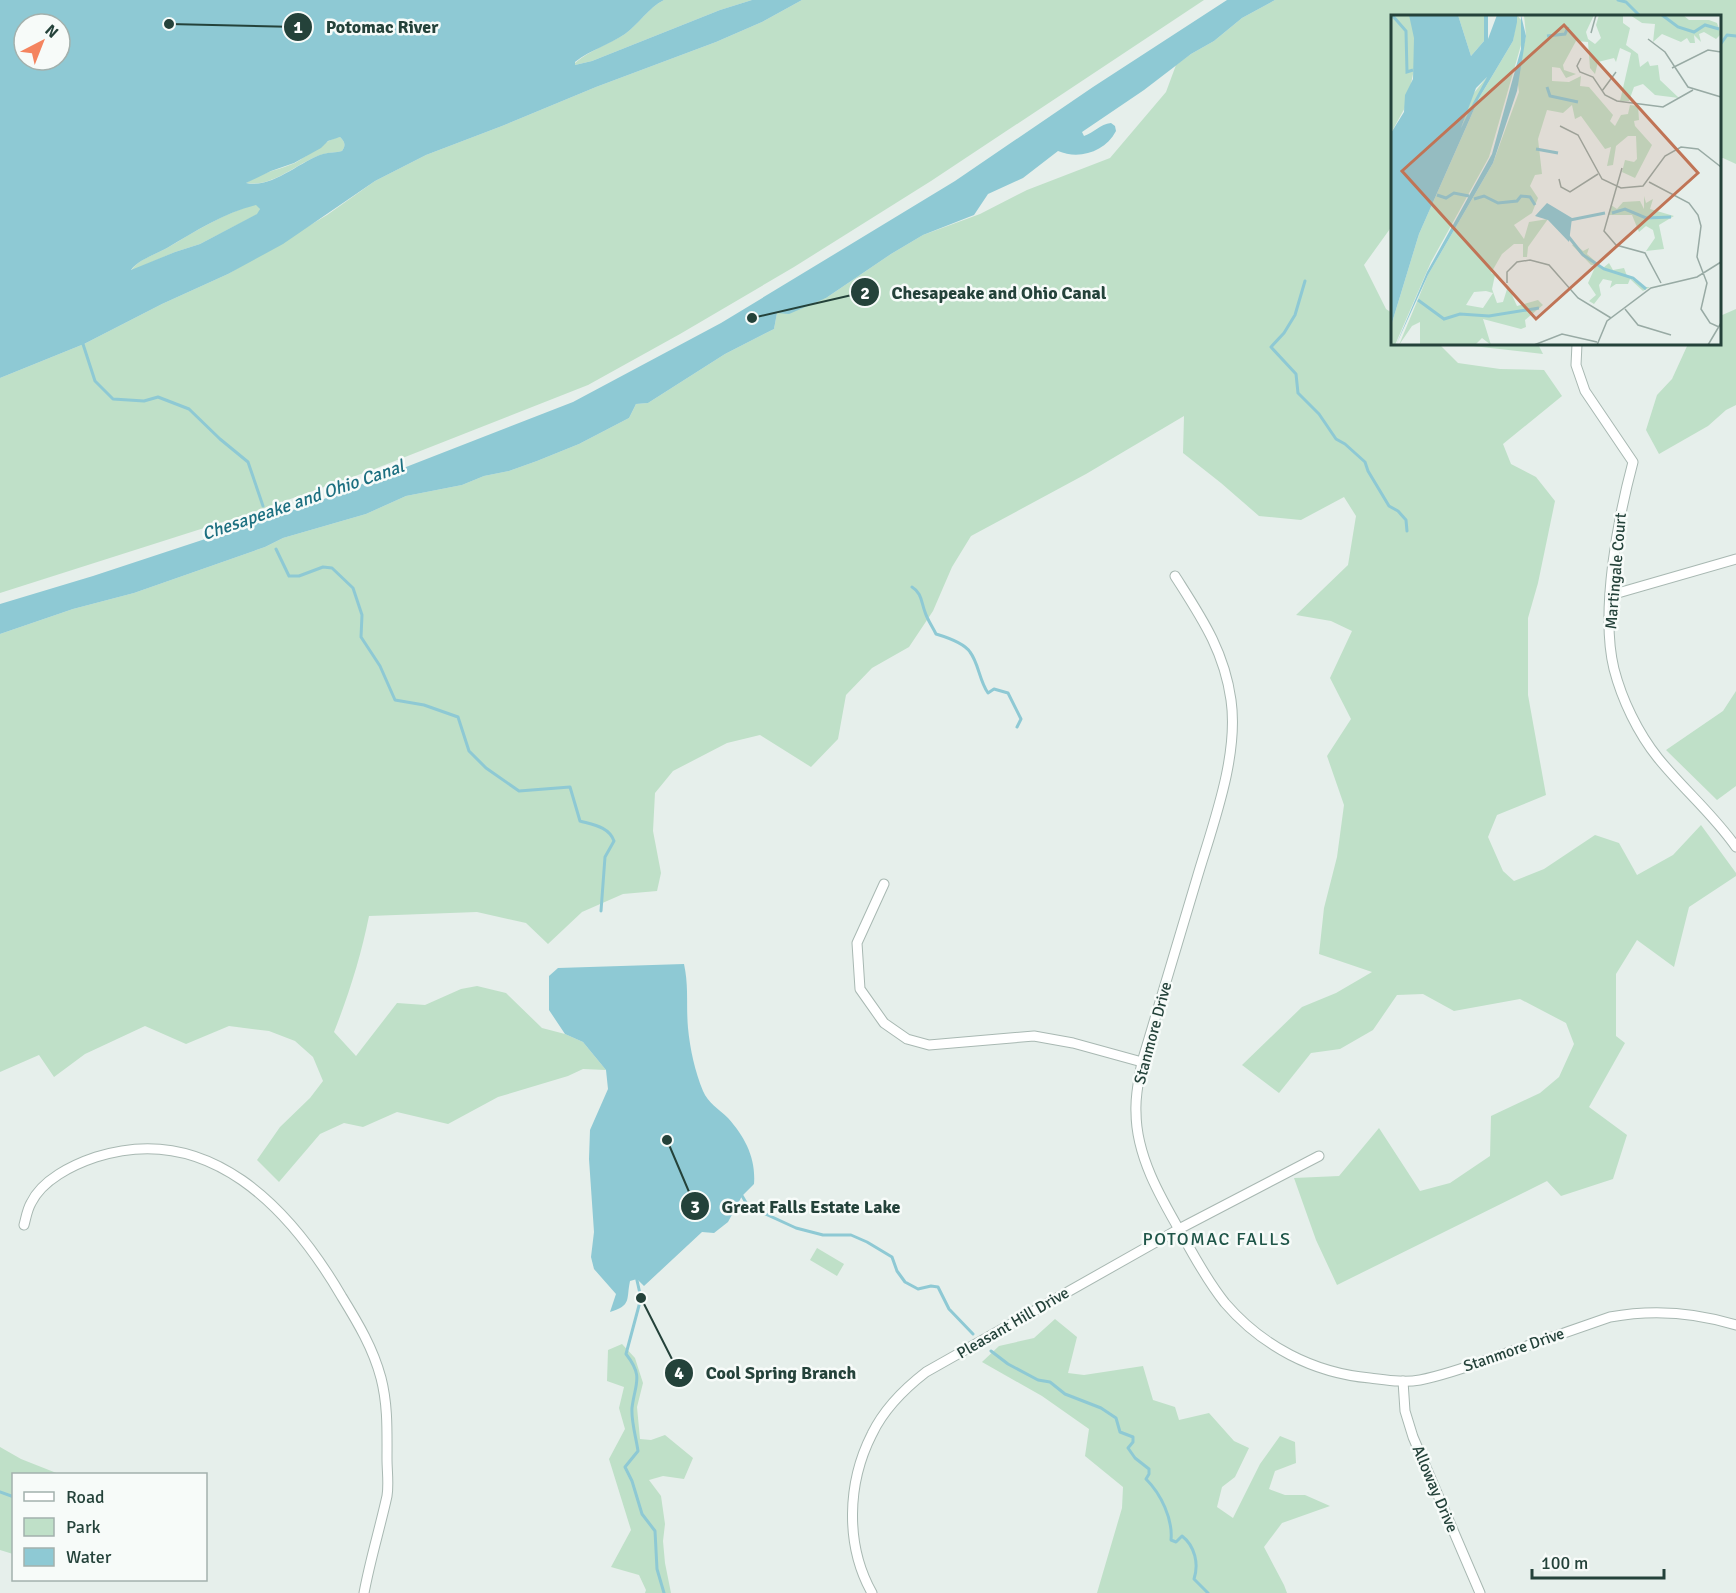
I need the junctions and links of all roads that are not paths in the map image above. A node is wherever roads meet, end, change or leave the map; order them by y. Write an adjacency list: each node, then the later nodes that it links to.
1 (1577, 345): 4 (street, Martingale Court)
2 (1736, 559): 4 (street)
3 (1175, 576): 7 (street, Stanmore Drive)
4 (1611, 595): 5 (street, Martingale Court)
5 (1736, 847)
6 (884, 885): 7 (street)
7 (1142, 1062): 10 (street, Stanmore Drive)
8 (1319, 1156): 10 (street, Pleasant Hill Drive)
9 (24, 1225): 13 (street)
10 (1179, 1228): 12 (street, Stanmore Drive); 14 (street, Pleasant Hill Drive)
11 (1736, 1325): 12 (street, Stanmore Drive)
12 (1403, 1382): 15 (street, Alloway Drive)
13 (364, 1593)
14 (872, 1593)
15 (1480, 1593)

